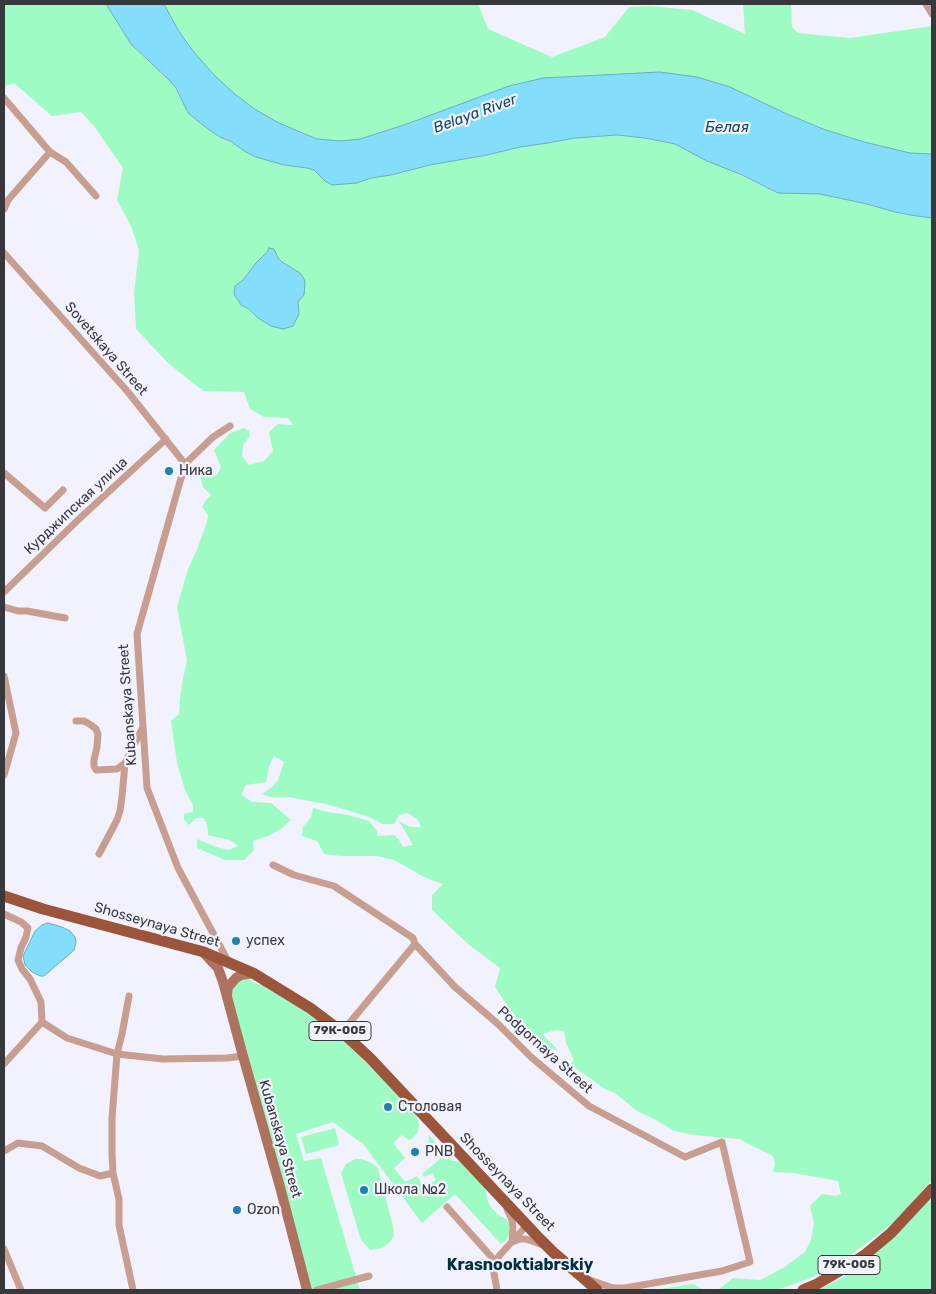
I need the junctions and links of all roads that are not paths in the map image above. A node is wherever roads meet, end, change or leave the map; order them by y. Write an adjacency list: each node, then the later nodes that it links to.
1 (926, 4): 2 (street)
2 (932, 14)
3 (4, 98): 4 (street)
4 (50, 152): 5 (street); 6 (street)
5 (96, 196)
6 (4, 209)
7 (4, 253): 9 (street, Sovetskaya Street)
8 (230, 426): 10 (street)
9 (166, 439): 10 (street, Sovetskaya Street); 13 (street, Курджипская улица)
10 (185, 464): 18 (street, Kubanskaya Street)
11 (4, 473): 12 (street)
12 (64, 490)
13 (4, 592)
14 (4, 606): 15 (street)
15 (65, 618)
16 (4, 676): 20 (street)
17 (76, 722): 19 (street)
18 (142, 728): 19 (street); 27 (street, Kubanskaya Street)
19 (125, 762): 21 (street)
20 (4, 775)
21 (98, 854)
22 (273, 864): 25 (street, Podgornaya Street)
23 (4, 896): 26 (main road, Shosseynaya Street / 79К-005)
24 (4, 914): 31 (street)
25 (415, 944): 32 (street); 47 (street, Podgornaya Street)
26 (204, 952): 27 (main road, Shosseynaya Street / 79К-005); 30 (main road)
27 (228, 961): 28 (main road, Shosseynaya Street / 79К-005); 30 (main road)
28 (253, 973): 30 (main road); 32 (main road, Shosseynaya Street / 79К-005)
29 (129, 996): 33 (street)
30 (227, 996): 34 (main road, Kubanskaya Street)
31 (42, 1022): 33 (street); 35 (street)
32 (342, 1032): 39 (main road, Shosseynaya Street / 79К-005)
33 (117, 1054): 34 (street); 37 (street)
34 (242, 1056): 50 (main road, Kubanskaya Street)
35 (4, 1064)
36 (4, 1151): 37 (street)
37 (113, 1173): 49 (street)
38 (932, 1189): 54 (main road, 79К-005)
39 (503, 1201): 41 (main road, Shosseynaya Street / 79К-005); 42 (street)
40 (447, 1207): 45 (street)
41 (527, 1225): 42 (street); 44 (main road, Shosseynaya Street / 79К-005)
42 (512, 1242): 44 (street); 45 (street)
43 (4, 1249): 48 (street)
44 (553, 1252): 47 (main road, Shosseynaya Street / 79К-005)
45 (496, 1262): 52 (street)
46 (369, 1276): 51 (street)
47 (583, 1278): 53 (main road, Shosseynaya Street / 79К-005)
48 (21, 1290)
49 (133, 1290)
50 (307, 1290)
51 (317, 1290)
52 (497, 1290)
53 (597, 1290)
54 (803, 1290)

